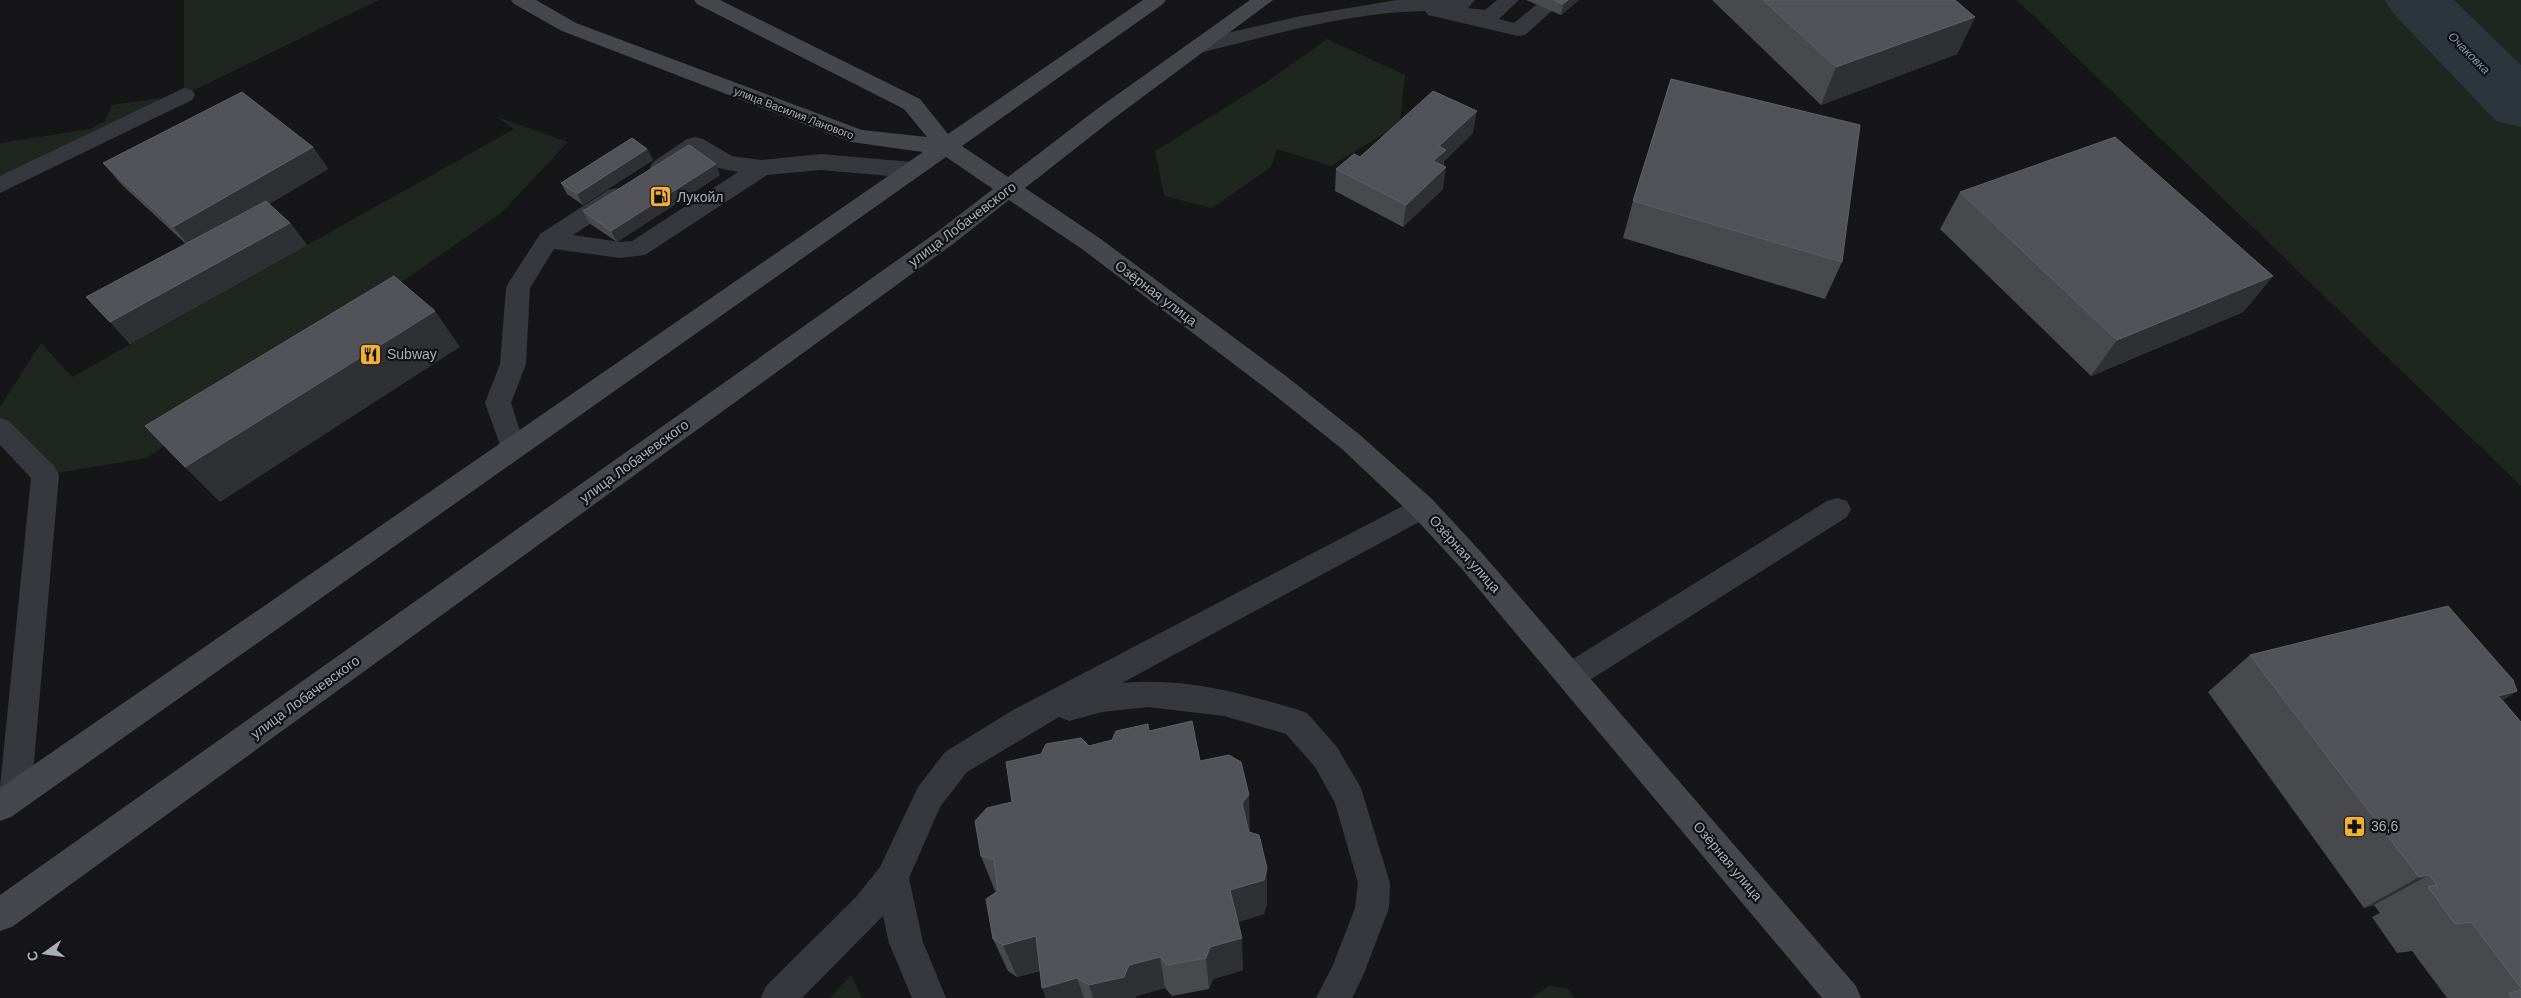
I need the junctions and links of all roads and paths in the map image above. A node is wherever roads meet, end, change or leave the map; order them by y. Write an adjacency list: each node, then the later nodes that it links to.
1 (521, 0): 12 (main road, улица Василия Ланового)
2 (704, 0): 12 (main road)
3 (1156, 0): 12 (main road)
4 (1263, 0): 10 (main road, улица Лобачевского)
5 (1465, 0): 8 (lane)
6 (1509, 0): 8 (lane)
7 (1554, 0): 8 (lane)
8 (1411, 2): 9 (lane)
9 (1375, 5): 10 (lane)
10 (1199, 46): 16 (main road, улица Лобачевского)
11 (184, 95): 15 (lane)
12 (947, 147): 14 (main road); 16 (main road, Озёрная улица)
13 (761, 168): 14 (lane); 17 (lane); 17 (lane)
14 (912, 170): 20 (main road)
15 (0, 185)
16 (1011, 188): 21 (main road, Озёрная улица); 27 (main road, улица Лобачевского)
17 (661, 193): 18 (lane); 18 (lane)
18 (548, 240): 20 (lane)
19 (0, 428): 25 (lane)
20 (513, 449): 25 (main road)
21 (1422, 507): 23 (main road, Озёрная улица); 24 (lane)
22 (1837, 509): 23 (lane)
23 (1571, 676): 31 (main road, Озёрная улица)
24 (1024, 720): 26 (lane); 30 (lane)
25 (7, 801)
26 (892, 878): 28 (lane); 29 (lane)
27 (0, 915)
28 (778, 998)
29 (929, 998)
30 (1333, 998)
31 (1844, 998)

